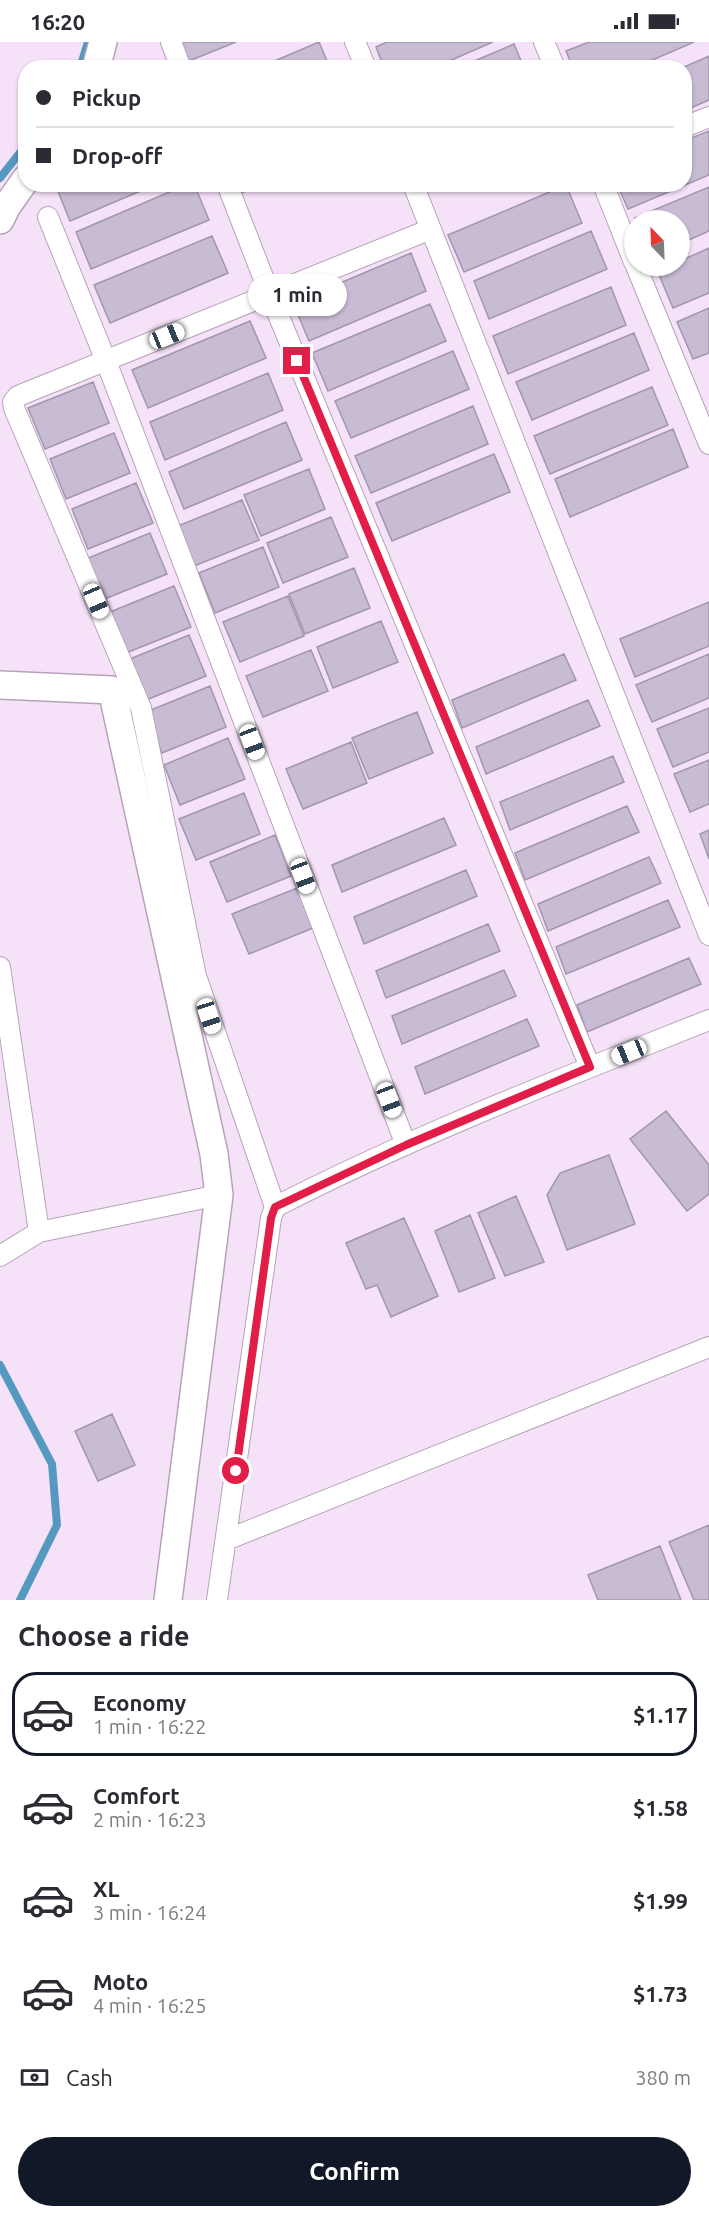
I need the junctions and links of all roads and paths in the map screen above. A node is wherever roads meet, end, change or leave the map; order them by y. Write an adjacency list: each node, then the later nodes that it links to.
1 (103, 42): 5 (street)
2 (171, 42): 6 (street)
3 (355, 42): 7 (street)
4 (544, 42): 8 (street)
5 (98, 60)
6 (178, 60)
7 (363, 60)
8 (552, 60)
9 (709, 117): 10 (street)
10 (692, 124)
11 (18, 190): 16 (street)
12 (230, 192): 20 (street)
13 (416, 192): 17 (street)
14 (606, 192): 18 (street)
15 (48, 217): 21 (street)
16 (0, 220)
17 (431, 229): 20 (street); 24 (street)
18 (624, 236)
19 (640, 276): 22 (street)
20 (270, 295): 21 (street); 27 (street)
21 (106, 361): 28 (street); 30 (street)
22 (709, 444)
23 (0, 685): 29 (street)
24 (709, 935)
25 (0, 967): 31 (street)
26 (709, 1020): 27 (street)
27 (590, 1067): 28 (street)
28 (406, 1145): 30 (street)
29 (219, 1195): 31 (street); 35 (street)
30 (275, 1207): 34 (street)
31 (39, 1232): 32 (street)
32 (0, 1257)
33 (709, 1347): 34 (street)
34 (226, 1540): 36 (street)
35 (168, 1600)
36 (217, 1600)

